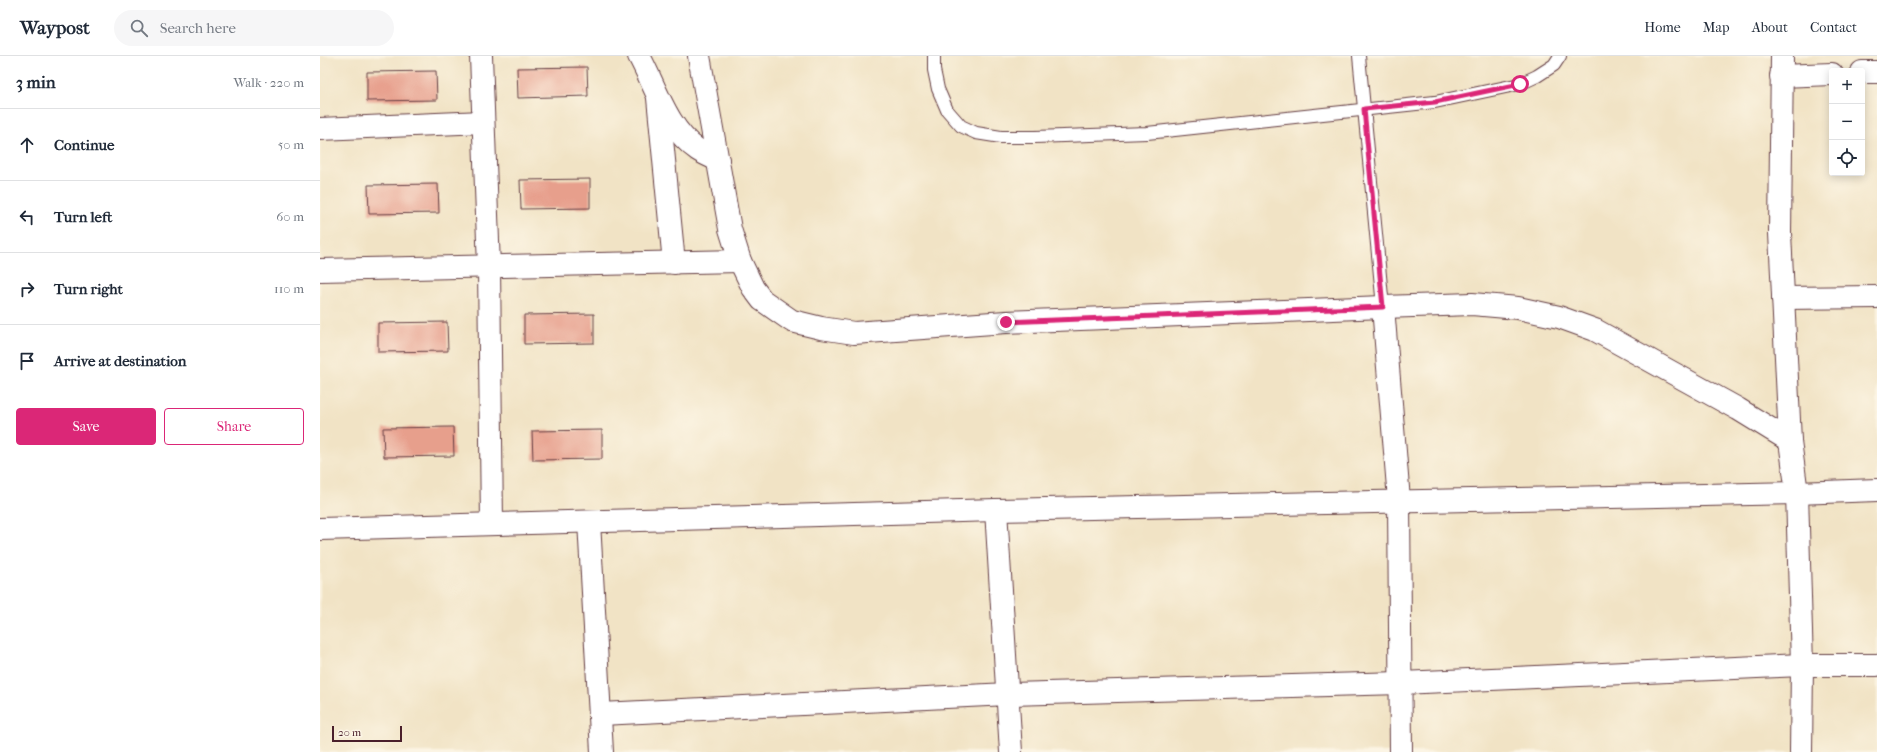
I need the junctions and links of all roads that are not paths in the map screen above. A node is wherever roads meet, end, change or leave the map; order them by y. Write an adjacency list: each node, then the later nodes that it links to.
1 (481, 56): 13 (street)
2 (639, 56): 11 (street)
3 (699, 56): 15 (street)
4 (934, 56): 12 (lane)
5 (1358, 56): 12 (lane)
6 (1560, 56): 12 (lane)
7 (1781, 66): 10 (street); 20 (street)
8 (1865, 72): 9 (street)
9 (1877, 72)
10 (1829, 74)
11 (658, 98): 15 (street); 17 (street)
12 (1364, 109): 22 (lane)
13 (483, 122): 14 (street); 18 (street)
14 (320, 129)
15 (718, 160): 16 (street)
16 (740, 261): 17 (street); 22 (street)
17 (674, 263): 18 (street)
18 (489, 267): 19 (street); 29 (street)
19 (320, 270)
20 (1783, 298): 21 (street); 23 (street)
21 (1877, 298)
22 (1383, 307): 23 (street); 26 (street)
23 (1790, 441): 25 (street)
24 (1877, 490): 25 (street)
25 (1797, 493): 26 (street); 31 (street)
26 (1399, 500): 27 (street); 33 (street)
27 (996, 510): 28 (street); 34 (street)
28 (589, 522): 29 (street); 35 (street)
29 (492, 524): 30 (street)
30 (320, 529)
31 (1802, 665): 32 (street); 33 (street); 39 (street)
32 (1877, 665)
33 (1401, 683): 34 (street); 38 (street)
34 (1008, 694): 35 (street); 37 (street)
35 (601, 714): 36 (street)
36 (602, 752)
37 (1011, 752)
38 (1401, 752)
39 (1801, 752)

